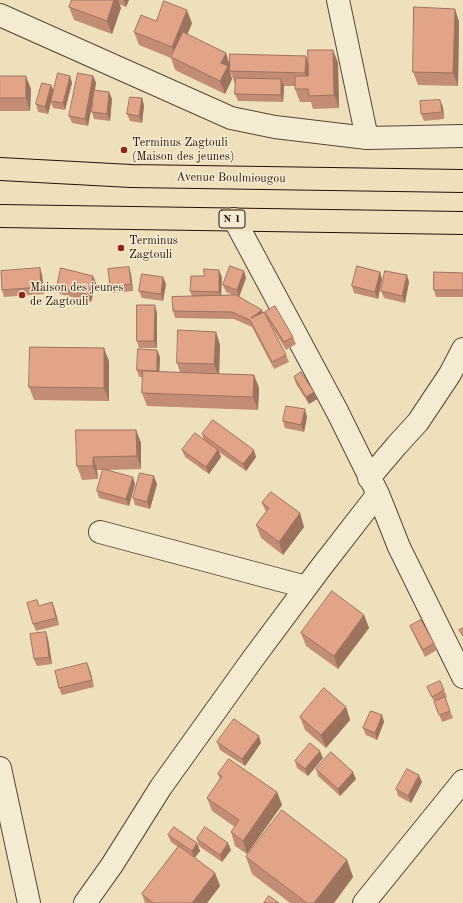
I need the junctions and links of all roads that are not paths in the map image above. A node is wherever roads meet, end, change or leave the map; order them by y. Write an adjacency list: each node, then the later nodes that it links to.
1 (1, 0): 3 (street)
2 (338, 0): 5 (street)
3 (6, 18): 5 (street)
4 (463, 136): 5 (street)
5 (367, 138)
6 (0, 169): 7 (highway, Avenue Boulmiougou)
7 (463, 181)
8 (0, 216): 9 (highway, N 1)
9 (234, 219): 10 (highway, N 1); 12 (street)
10 (463, 223)
11 (463, 349): 12 (street)
12 (374, 486): 14 (street); 15 (street)
13 (100, 532): 14 (street)
14 (306, 587): 19 (street)
15 (463, 677)
16 (0, 768): 18 (street)
17 (463, 781): 20 (street)
18 (29, 903)
19 (85, 903)
20 (364, 903)

